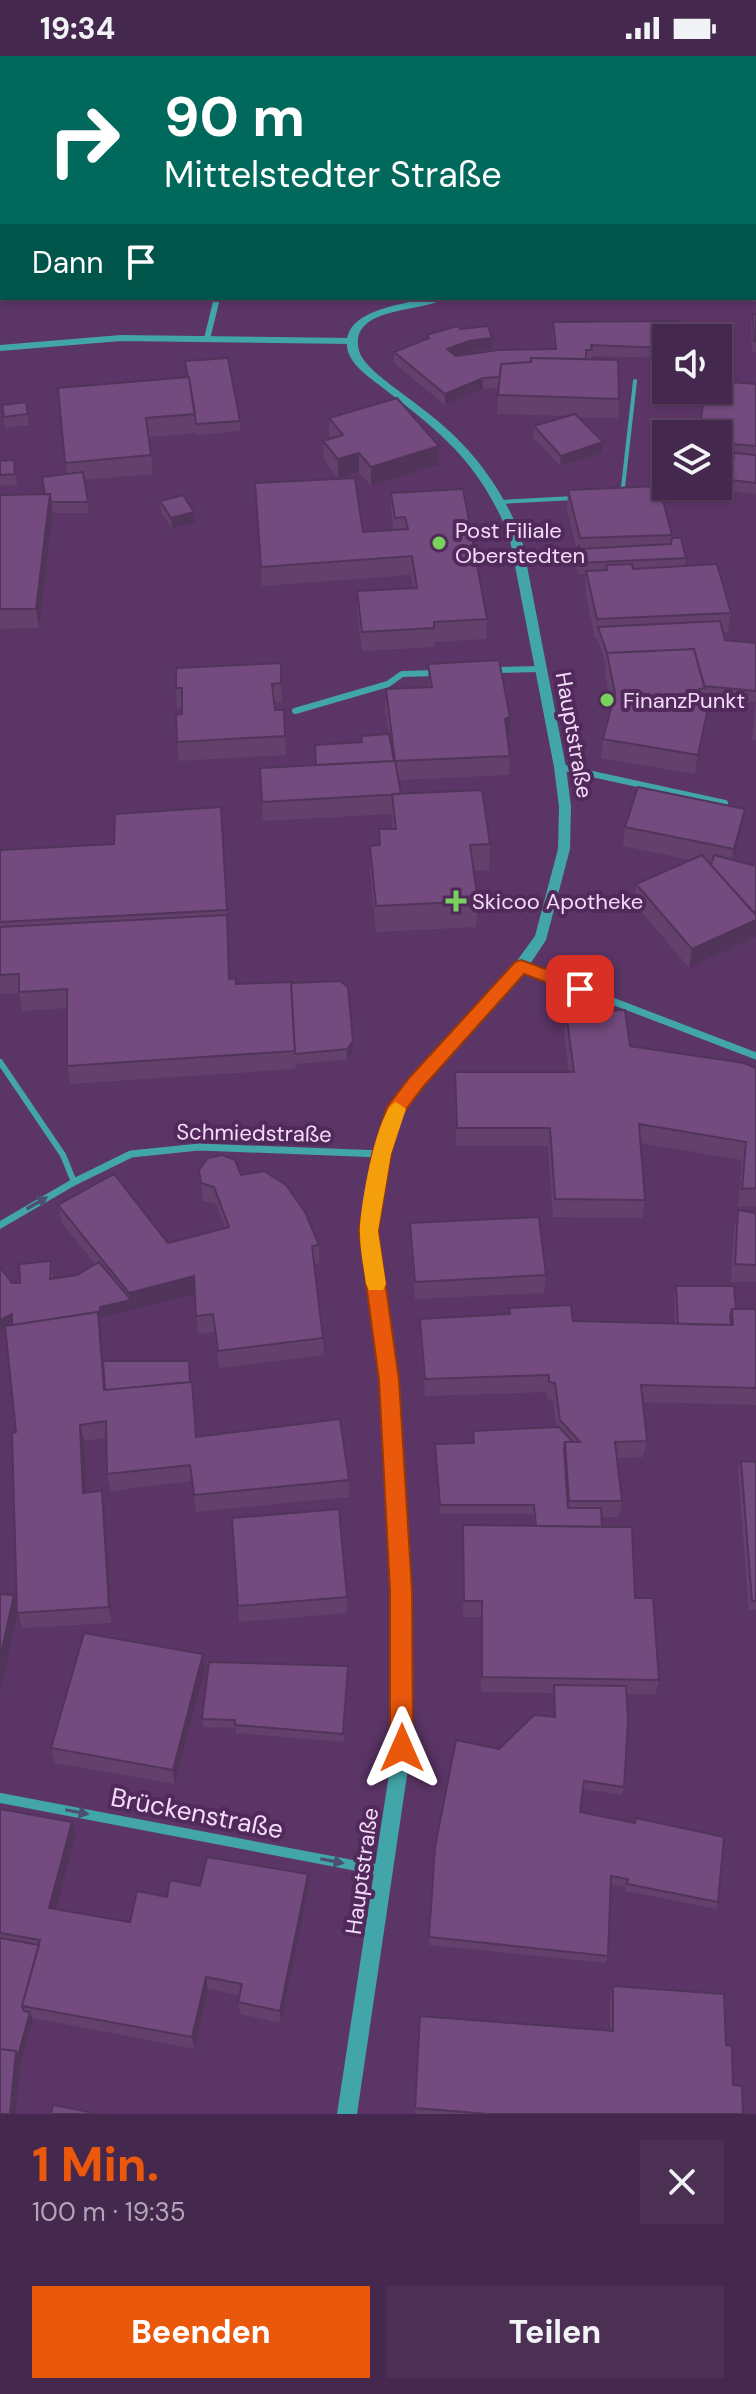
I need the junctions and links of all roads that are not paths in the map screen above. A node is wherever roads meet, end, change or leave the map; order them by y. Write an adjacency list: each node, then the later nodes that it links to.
1 (217, 300): 3 (street)
2 (431, 300): 4 (street)
3 (207, 339): 4 (street); 5 (street)
4 (352, 341): 9 (street, Hauptstraße)
5 (0, 348)
6 (635, 381): 7 (lane)
7 (616, 496)
8 (587, 497): 9 (lane)
9 (501, 502): 10 (street, Hauptstraße)
10 (540, 669): 11 (lane); 14 (street, Hauptstraße)
11 (494, 671)
12 (448, 672): 13 (lane)
13 (295, 711)
14 (560, 767): 15 (lane); 16 (street, Hauptstraße)
15 (725, 803)
16 (521, 966): 17 (street); 19 (street, Hauptstraße)
17 (756, 1056)
18 (0, 1062): 20 (lane)
19 (381, 1154): 20 (street, Schmiedstraße); 23 (street, Hauptstraße)
20 (74, 1182): 21 (street, Schmiedstraße, one-way to 20)
21 (0, 1225)
22 (0, 1798): 23 (street, Brückenstraße, one-way to 23)
23 (385, 1871): 24 (street, Hauptstraße)
24 (347, 2114)

